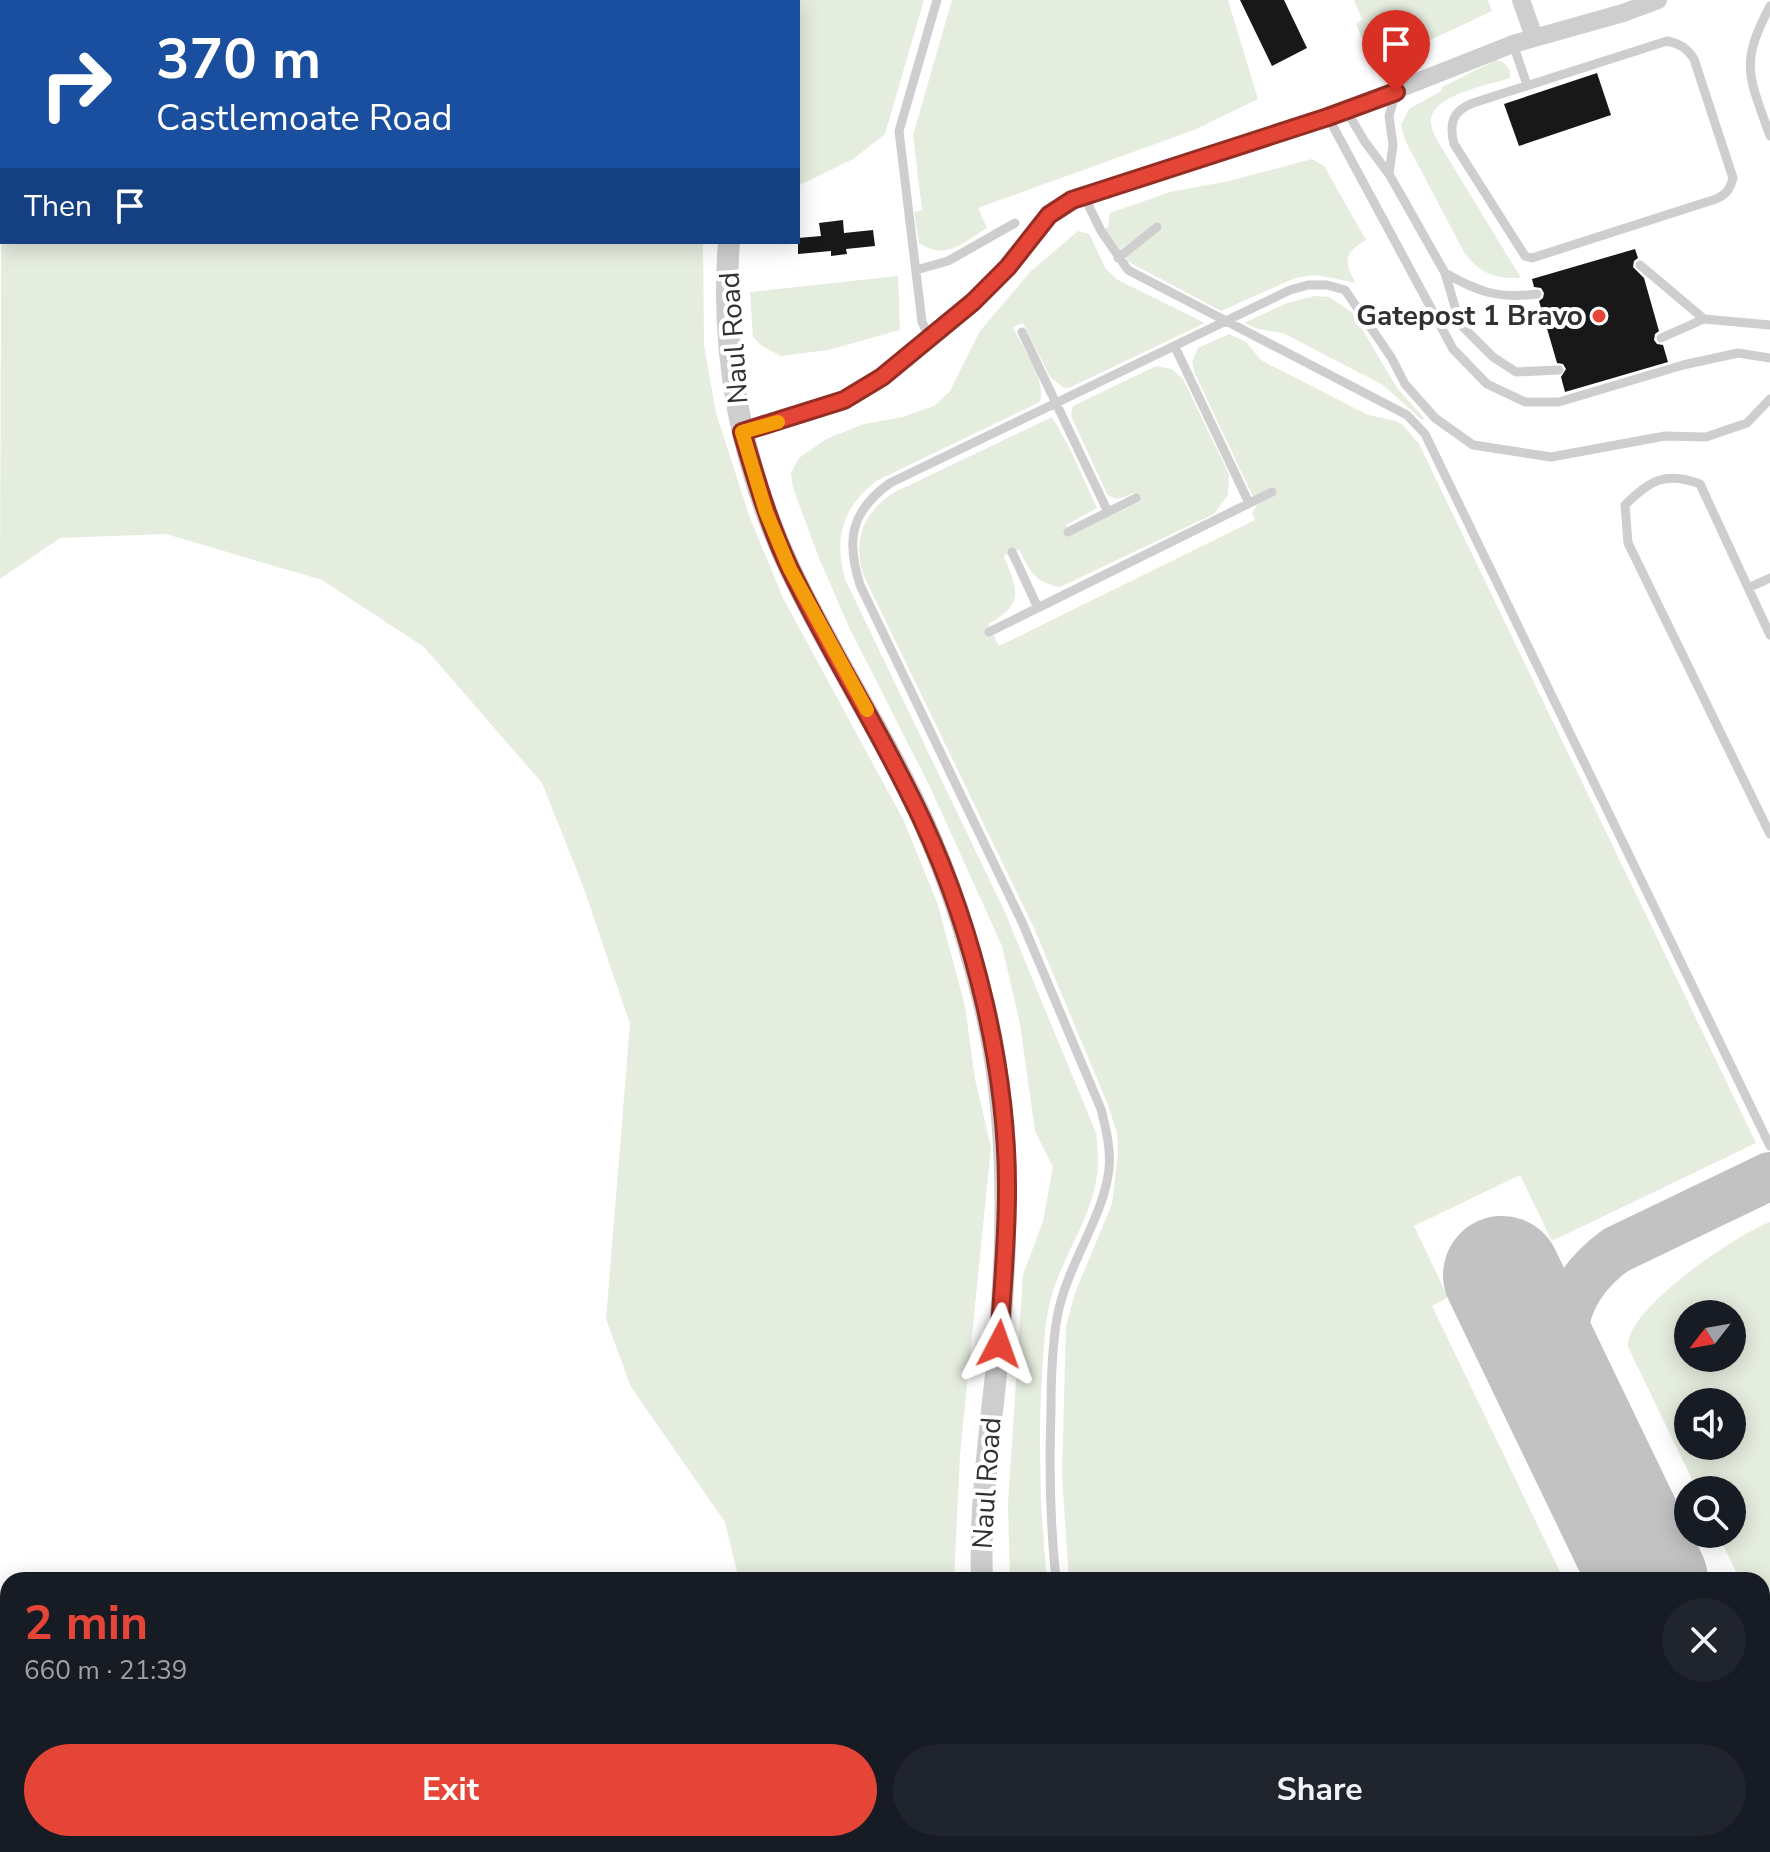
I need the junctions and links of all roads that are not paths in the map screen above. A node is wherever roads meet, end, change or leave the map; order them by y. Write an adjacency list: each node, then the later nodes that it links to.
1 (937, 0): 19 (lane)
2 (1521, 0): 5 (street)
3 (1658, 0): 5 (street)
4 (1770, 6): 11 (lane)
5 (1534, 37): 6 (street)
6 (1513, 44): 7 (lane); 8 (street)
7 (1527, 85): 7 (lane)
8 (1396, 92): 9 (street); 12 (lane)
9 (1346, 110): 10 (street); 12 (lane)
10 (1328, 117): 13 (street); 29 (lane)
11 (1770, 136)
12 (1389, 174): 20 (lane)
13 (1084, 196): 17 (lane); 26 (street)
14 (1015, 223): 19 (lane)
15 (1157, 227): 17 (lane)
16 (729, 244): 33 (street, Naul Road)
17 (1118, 258): 23 (lane)
18 (1640, 265): 22 (lane)
19 (916, 270): 26 (lane)
20 (1445, 273): 21 (lane); 30 (lane)
21 (1537, 294)
22 (1704, 319): 24 (lane); 27 (lane)
23 (1229, 321): 28 (lane); 31 (lane); 46 (lane)
24 (1770, 325)
25 (1022, 332): 32 (lane)
26 (930, 338): 33 (street)
27 (1661, 338)
28 (1175, 347): 32 (lane); 36 (lane)
29 (1770, 358)
30 (1559, 370)
31 (1770, 399)
32 (1056, 405): 37 (lane); 48 (lane)
33 (742, 432): 47 (street, Naul Road)
34 (1272, 492): 36 (lane)
35 (1136, 498): 37 (lane)
36 (1249, 503): 42 (lane)
37 (1108, 512): 38 (lane)
38 (1068, 532)
39 (1012, 552): 42 (lane)
40 (1770, 578): 41 (lane)
41 (1748, 588): 44 (lane); 45 (lane)
42 (1038, 608): 43 (lane)
43 (989, 632)
44 (1770, 635)
45 (1770, 834)
46 (1770, 1146)
47 (982, 1572)
48 (1055, 1572)

